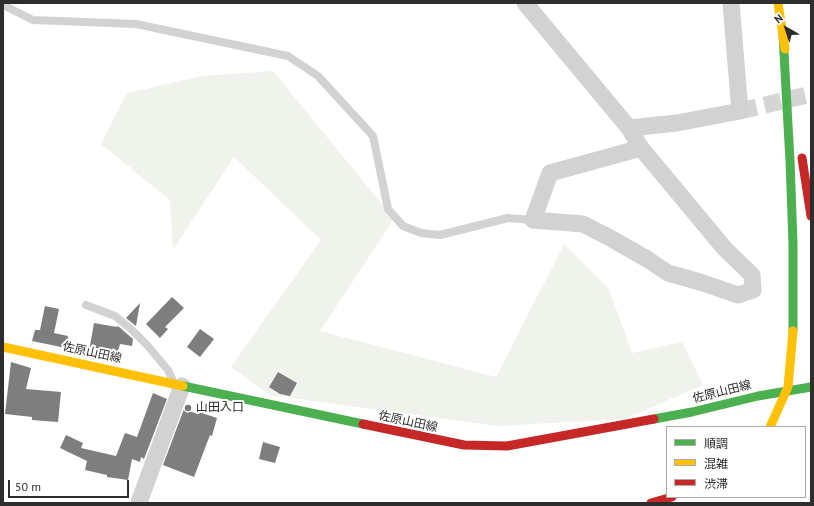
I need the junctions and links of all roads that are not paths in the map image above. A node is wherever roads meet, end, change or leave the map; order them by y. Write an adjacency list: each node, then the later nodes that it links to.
1 (525, 3): 7 (street)
2 (731, 3): 7 (street)
3 (778, 3): 5 (main road)
4 (3, 5): 11 (lane)
5 (783, 35): 6 (main road); 16 (main road, bridge)
6 (796, 121)
7 (629, 128): 8 (street)
8 (641, 148): 11 (street); 11 (street)
9 (801, 153): 10 (main road)
10 (811, 216)
11 (533, 220)
12 (86, 305): 14 (lane)
13 (3, 346): 14 (main road, 佐原山田線)
14 (178, 385): 15 (main road, 佐原山田線); 18 (street)
15 (811, 387)
16 (770, 426)
17 (669, 498): 19 (main road)
18 (140, 503)
19 (651, 503)

